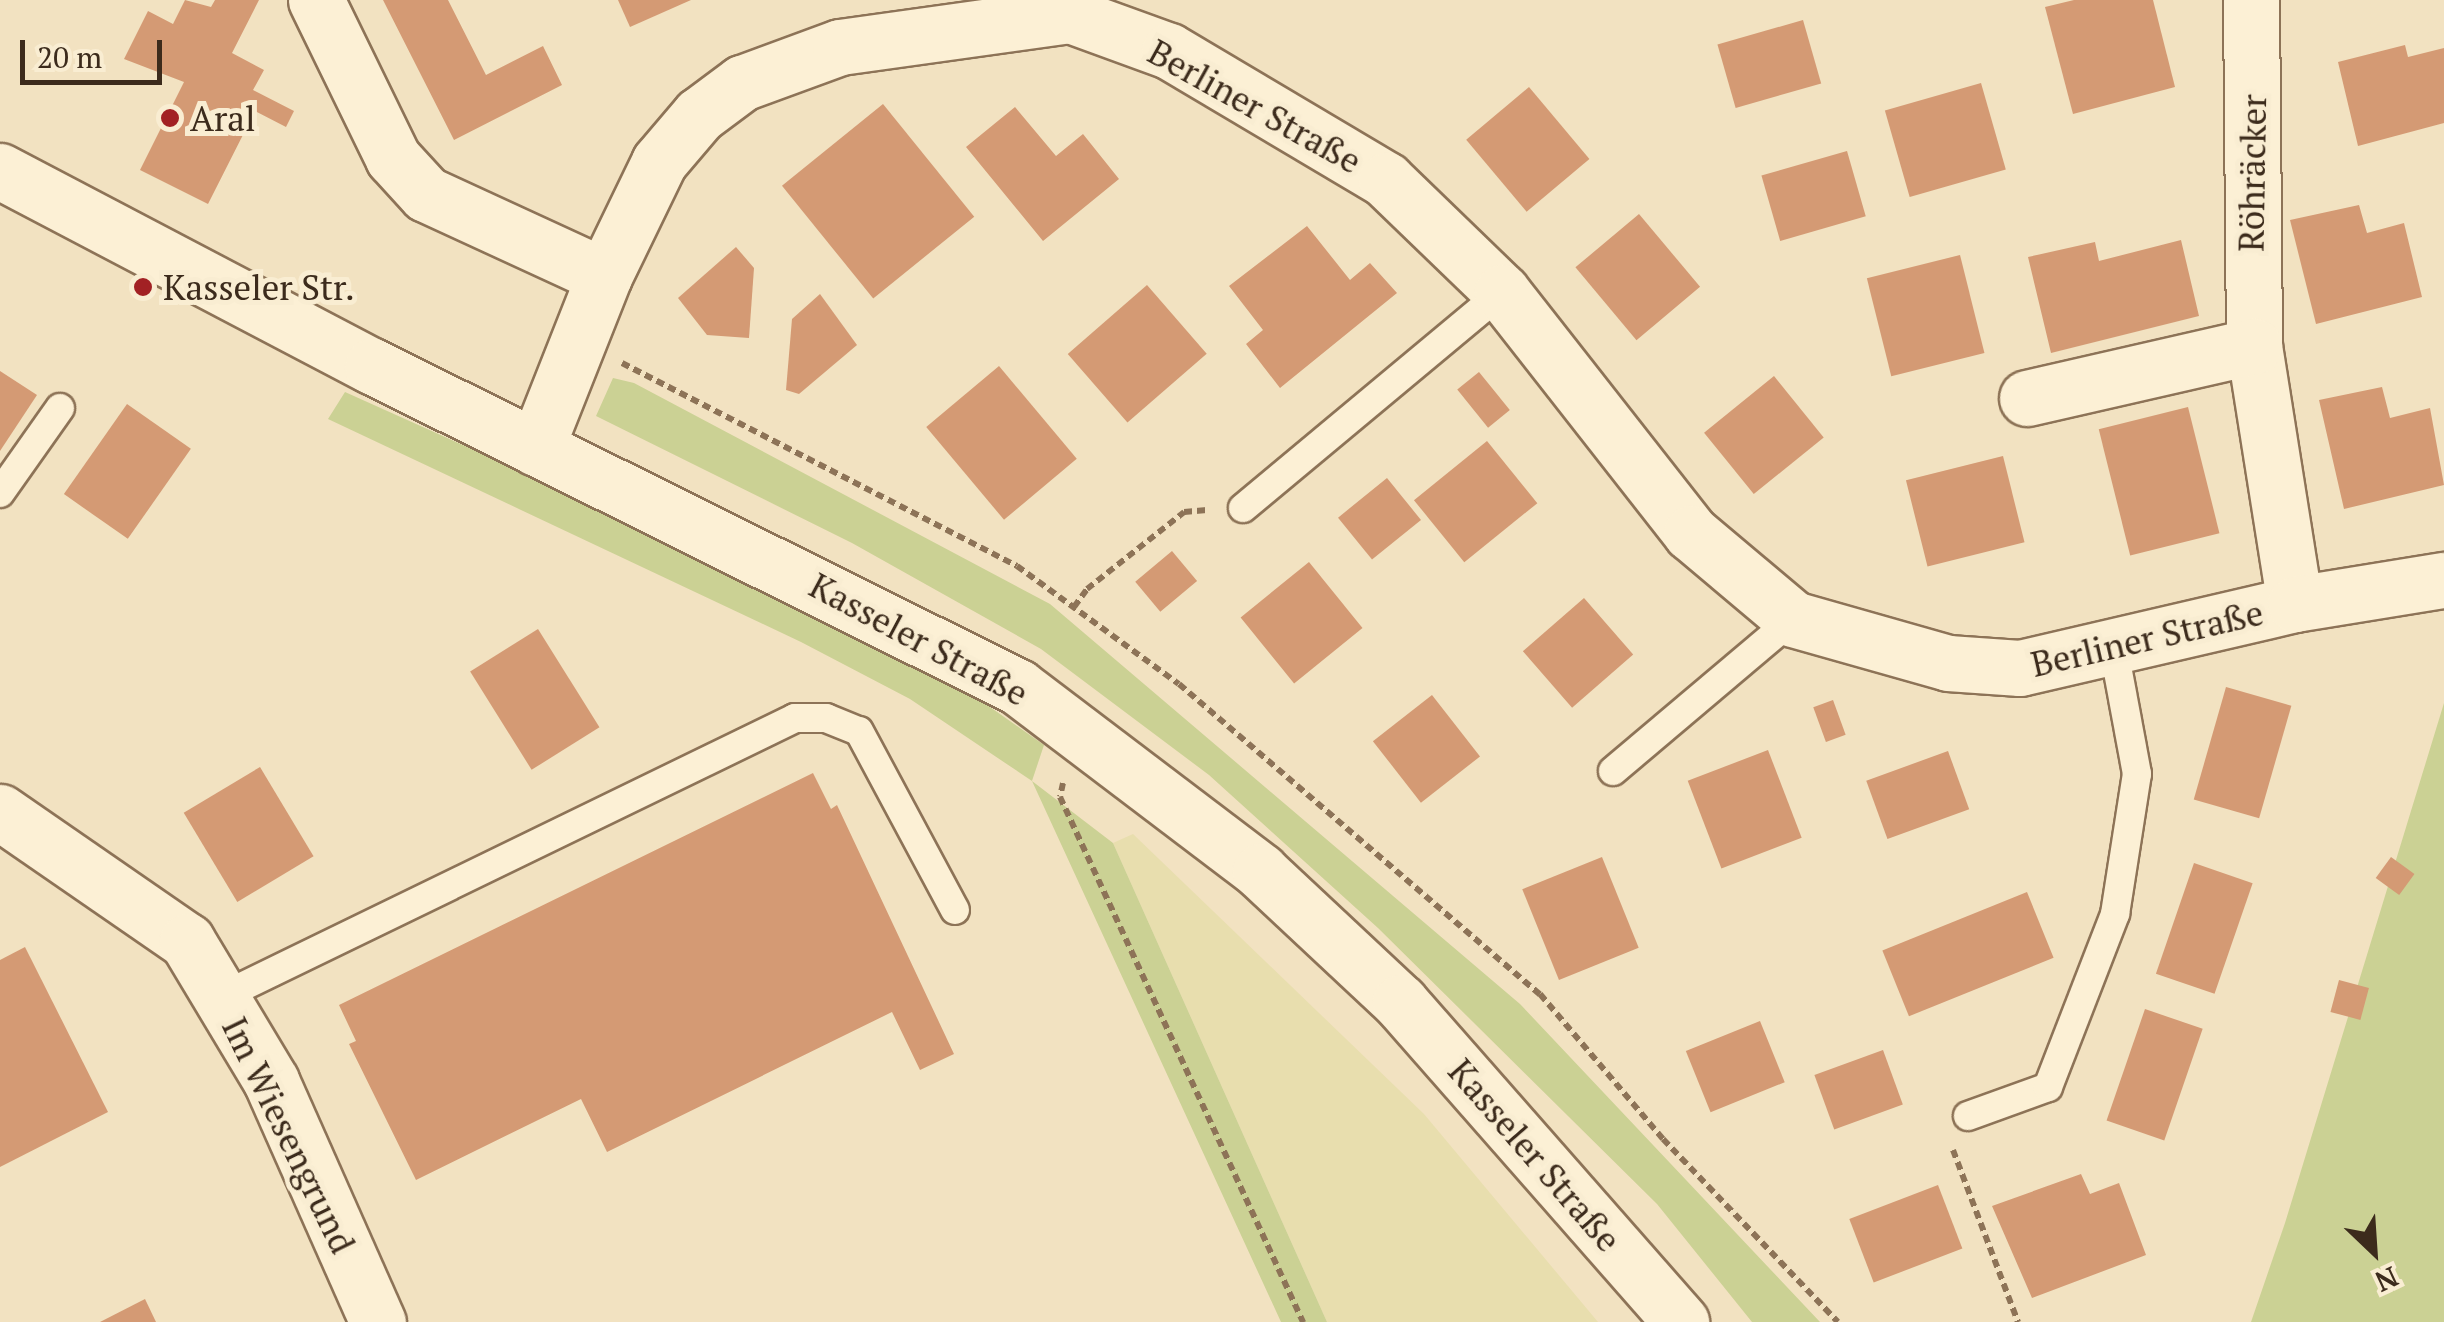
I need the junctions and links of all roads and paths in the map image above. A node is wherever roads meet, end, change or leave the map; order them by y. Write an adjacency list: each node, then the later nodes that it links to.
1 (316, 0): 5 (street)
2 (2251, 0): 8 (street, Röhräcker)
3 (1069, 8): 5 (street, Berliner Straße); 6 (street, Berliner Straße)
4 (0, 170): 11 (street, Kasseler Straße)
5 (604, 276): 7 (street, Berliner Straße)
6 (1502, 292): 13 (lane); 17 (street, Berliner Straße)
7 (580, 341): 11 (street, Berliner Straße); 16 (path)
8 (2254, 346): 9 (street); 15 (street, Röhräcker)
9 (2027, 398)
10 (60, 408): 12 (lane)
11 (536, 448): 19 (street, Kasseler Straße)
12 (0, 493)
13 (1243, 508): 16 (path)
14 (2444, 580): 15 (street, Berliner Straße)
15 (2295, 604): 18 (street, Berliner Straße)
16 (1074, 608): 28 (path)
17 (1793, 620): 18 (street, Berliner Straße); 20 (lane)
18 (2114, 650): 24 (lane)
19 (1075, 728): 26 (path); 27 (street, Kasseler Straße)
20 (1614, 771)
21 (0, 812): 23 (street, Im Wiesengrund)
22 (955, 910): 23 (lane)
23 (221, 997): 25 (street, Im Wiesengrund)
24 (1968, 1116): 29 (path)
25 (378, 1322)
26 (1304, 1322)
27 (1681, 1322)
28 (1838, 1322)
29 (2018, 1322)

